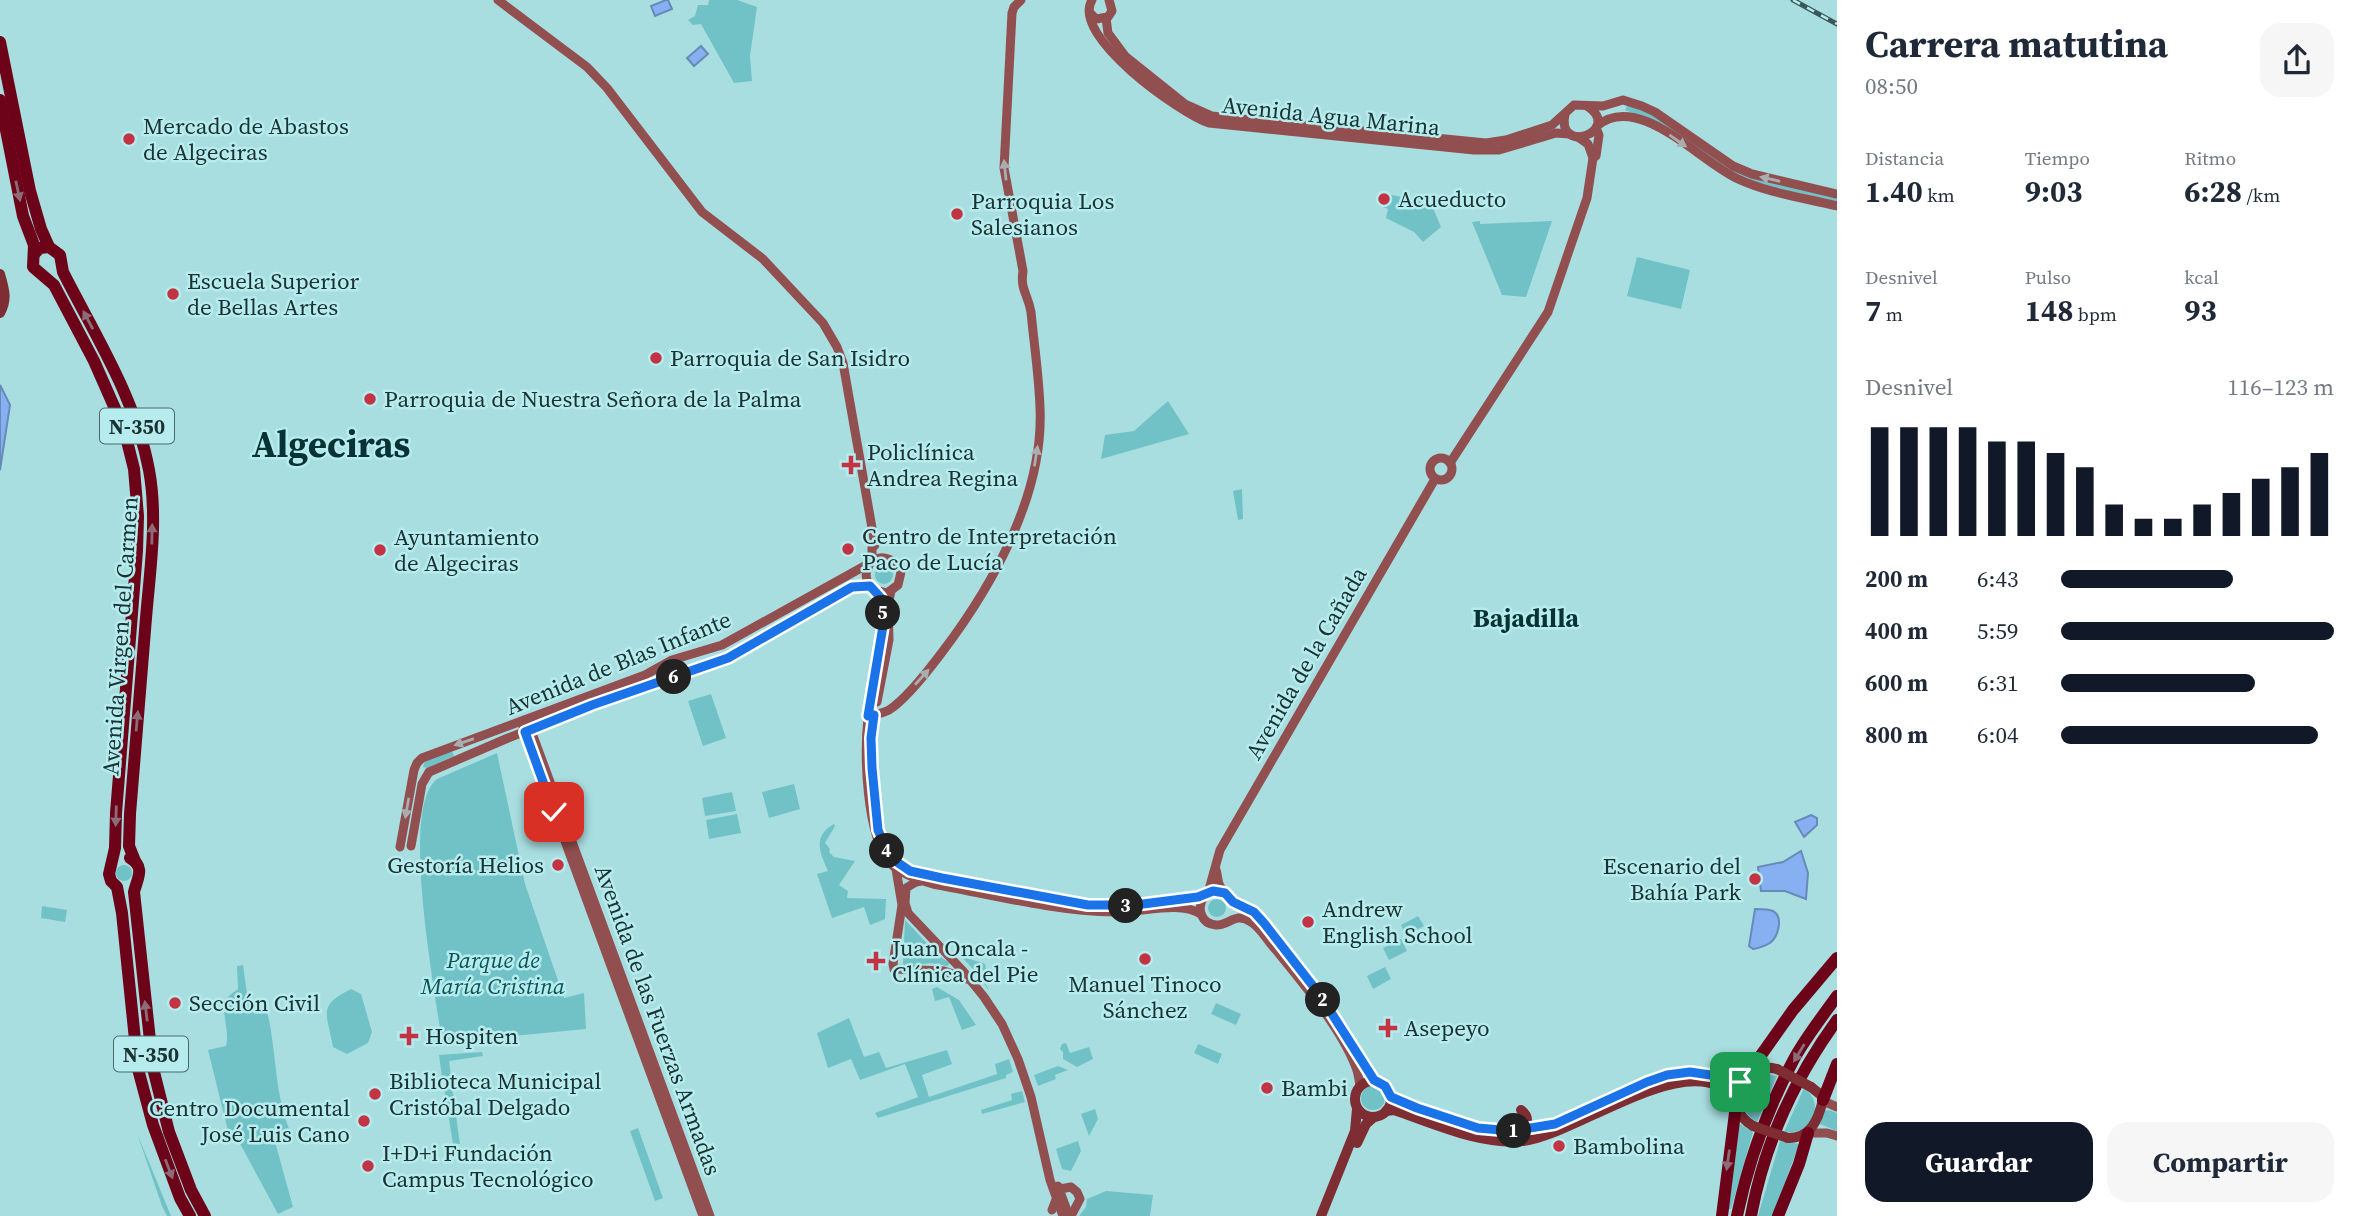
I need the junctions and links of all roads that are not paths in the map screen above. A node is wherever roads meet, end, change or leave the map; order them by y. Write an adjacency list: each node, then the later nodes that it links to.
1 (498, 0): 24 (main road)
2 (1021, 0): 29 (main road, one-way to 2)
3 (1081, 0): 5 (main road, Avenida Agua Marina)
4 (1109, 0): 6 (main road)
5 (1091, 8): 6 (main road); 12 (main road, Avenida Agua Marina)
6 (1106, 18): 10 (main road, Avenida Agua Marina)
7 (0, 41): 8 (highway, N-350)
8 (6, 97): 16 (highway, N-350); 17 (highway, N-350, one-way to 17)
9 (1587, 106): 10 (main road); 11 (main road); 14 (main road, one-way to 9)
10 (1565, 114): 12 (main road)
11 (1596, 127): 12 (main road); 13 (main road); 15 (main road, one-way to 15)
12 (1574, 136): 13 (main road)
13 (1593, 158): 22 (main road)
14 (1837, 194)
15 (1837, 206)
16 (49, 247): 17 (highway); 18 (highway, N-350)
17 (34, 254): 20 (highway, N-350)
18 (61, 264): 20 (highway); 33 (highway, Avenida Virgen del Carmen / N-350, one-way to 18)
19 (0, 274): 21 (main road)
20 (43, 275): 34 (highway, Avenida Virgen del Carmen / N-350, one-way to 34)
21 (0, 313)
22 (1450, 463): 23 (main road); 23 (main road)
23 (1436, 479): 36 (main road, Avenida de la Cañada)
24 (875, 545): 25 (main road); 26 (main road)
25 (885, 557): 26 (main road); 28 (main road)
26 (872, 562): 27 (main road); 30 (main road, Avenida de Blas Infante)
27 (872, 588): 28 (main road); 29 (main road); 30 (main road, Avenida de Blas Infante)
28 (891, 591): 29 (main road)
29 (871, 716): 35 (main road); 41 (main road)
30 (526, 726): 31 (main road, Avenida de Blas Infante); 32 (main road, Avenida de Blas Infante, one-way to 32); 74 (main road, Avenida de las Fuerzas Armadas); 75 (main road, Avenida de las Fuerzas Armadas)
31 (411, 846)
32 (400, 847)
33 (135, 861): 34 (highway); 38 (highway, N-350)
34 (113, 862): 39 (highway, N-350)
35 (896, 869): 37 (main road); 44 (main road)
36 (1216, 870): 40 (main road); 41 (main road, Avenida de la Cañada)
37 (921, 881): 43 (main road); 45 (main road)
38 (136, 883): 39 (highway); 73 (highway, N-350, one-way to 38)
39 (117, 887): 72 (highway, N-350, one-way to 72)
40 (1225, 893): 41 (main road); 42 (main road)
41 (1206, 894): 43 (main road)
42 (1233, 902): 46 (main road); 55 (main road)
43 (1200, 914): 46 (main road)
44 (899, 918): 45 (main road); 49 (main road)
45 (911, 918): 47 (main road)
46 (1230, 919): 56 (main road)
47 (951, 958): 49 (main road); 50 (main road)
48 (1837, 958): 54 (highway)
49 (944, 971): 50 (main road)
50 (968, 980): 70 (main road)
51 (1837, 996): 79 (highway, one-way to 79)
52 (1837, 1020): 80 (highway)
53 (1837, 1064): 58 (highway)
54 (1746, 1075): 58 (main road, bridge); 59 (main road); 66 (main road)
55 (1374, 1080): 56 (main road); 57 (main road)
56 (1360, 1086): 61 (main road)
57 (1391, 1097): 62 (main road); 68 (main road)
58 (1823, 1100): 60 (main road); 67 (main road)
59 (1736, 1103): 66 (main road); 67 (main road, bridge); 78 (highway, one-way to 78)
60 (1837, 1107)
61 (1357, 1109): 64 (main road); 76 (main road)
62 (1386, 1111): 64 (main road); 68 (main road)
63 (1522, 1115): 65 (main road); 66 (main road); 68 (main road)
64 (1374, 1117): 77 (main road)
65 (1524, 1130): 66 (main road); 68 (main road)
66 (1548, 1130): 68 (main road)
67 (1809, 1133): 69 (main road); 81 (highway)
68 (1500, 1136)
69 (1837, 1136)
70 (1058, 1193): 71 (main road); 71 (main road)
71 (1065, 1213)
72 (190, 1216)
73 (205, 1216)
74 (703, 1216)
75 (710, 1216)
76 (1321, 1216)
77 (1328, 1216)
78 (1722, 1216)
79 (1737, 1216)
80 (1751, 1216)
81 (1778, 1216)

